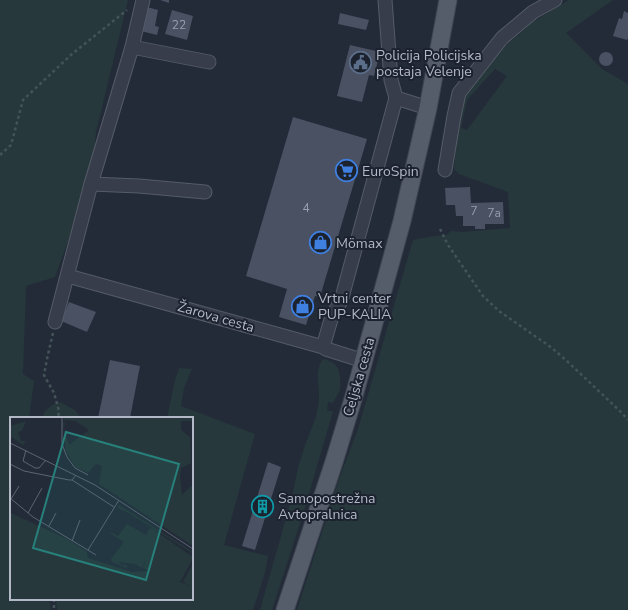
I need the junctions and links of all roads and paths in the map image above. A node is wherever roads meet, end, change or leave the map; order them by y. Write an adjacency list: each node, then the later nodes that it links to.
1 (143, 0): 6 (street)
2 (385, 0): 8 (street)
3 (448, 0): 9 (main road, Celjska cesta)
4 (555, 0): 11 (street)
5 (128, 10): 10 (path)
6 (132, 46): 7 (street); 12 (street)
7 (209, 62)
8 (396, 98): 9 (street); 17 (street)
9 (428, 108): 18 (main road, Celjska cesta)
10 (0, 155)
11 (445, 170)
12 (91, 184): 13 (street); 15 (street)
13 (205, 192)
14 (440, 229): 20 (path)
15 (68, 276): 16 (street); 17 (street, Žarova cesta)
16 (55, 322): 19 (path)
17 (324, 347): 18 (street, Žarova cesta)
18 (364, 361): 21 (main road, Celjska cesta)
19 (58, 417)
20 (628, 420)
21 (286, 610)

